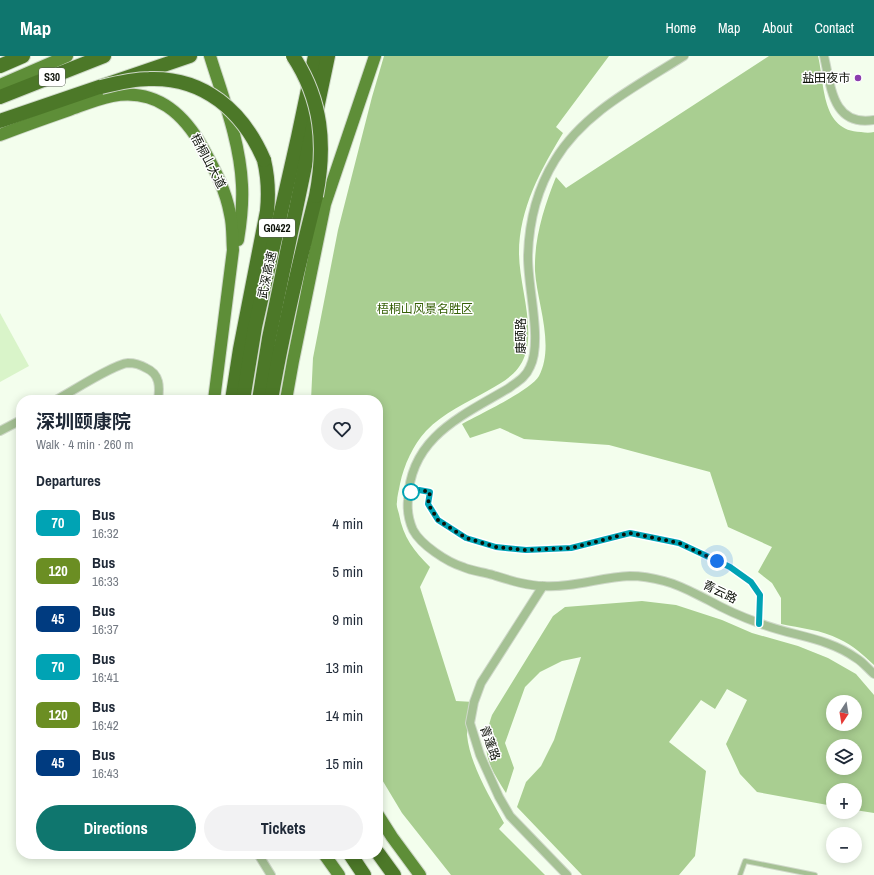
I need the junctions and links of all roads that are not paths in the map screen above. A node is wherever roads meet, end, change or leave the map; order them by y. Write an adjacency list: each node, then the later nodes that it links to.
1 (22, 56): 12 (highway)
2 (67, 56): 13 (main road)
3 (104, 56): 15 (highway, S30)
4 (190, 56): 14 (highway, bridge)
5 (210, 56): 19 (main road, bridge)
6 (293, 56): 26 (highway, bridge)
7 (315, 56): 24 (highway, 武深高速 / G0422, bridge)
8 (328, 56): 25 (highway, 武深高速 / G0422, bridge)
9 (375, 56): 27 (main road)
10 (684, 56): 30 (street, 康颐路)
11 (824, 56): 16 (street)
12 (0, 66)
13 (0, 86)
14 (101, 87): 17 (highway); 23 (highway, bridge)
15 (0, 97)
16 (874, 120)
17 (0, 121)
18 (0, 134): 19 (main road, 梧桐山大道)
19 (229, 282): 22 (main road, 梧桐山大道)
20 (65, 395): 21 (street)
21 (159, 395)
22 (215, 395)
23 (233, 395)
24 (244, 395)
25 (260, 395)
26 (272, 395)
27 (287, 395)
28 (16, 423): 29 (street)
29 (0, 431)
30 (408, 493): 31 (street, 康颐路); 32 (lane)
31 (543, 586): 32 (street, 青云路); 44 (street, 青蓬路)
32 (759, 624): 33 (street, 青云路)
33 (874, 674)
34 (383, 823): 43 (main road)
35 (261, 859): 39 (street)
36 (328, 859): 40 (main road)
37 (353, 859): 41 (highway)
38 (382, 859): 42 (highway)
39 (271, 875)
40 (339, 875)
41 (364, 875)
42 (394, 875)
43 (420, 875)
44 (567, 875)
45 (740, 875): 46 (lane)
46 (815, 875)

